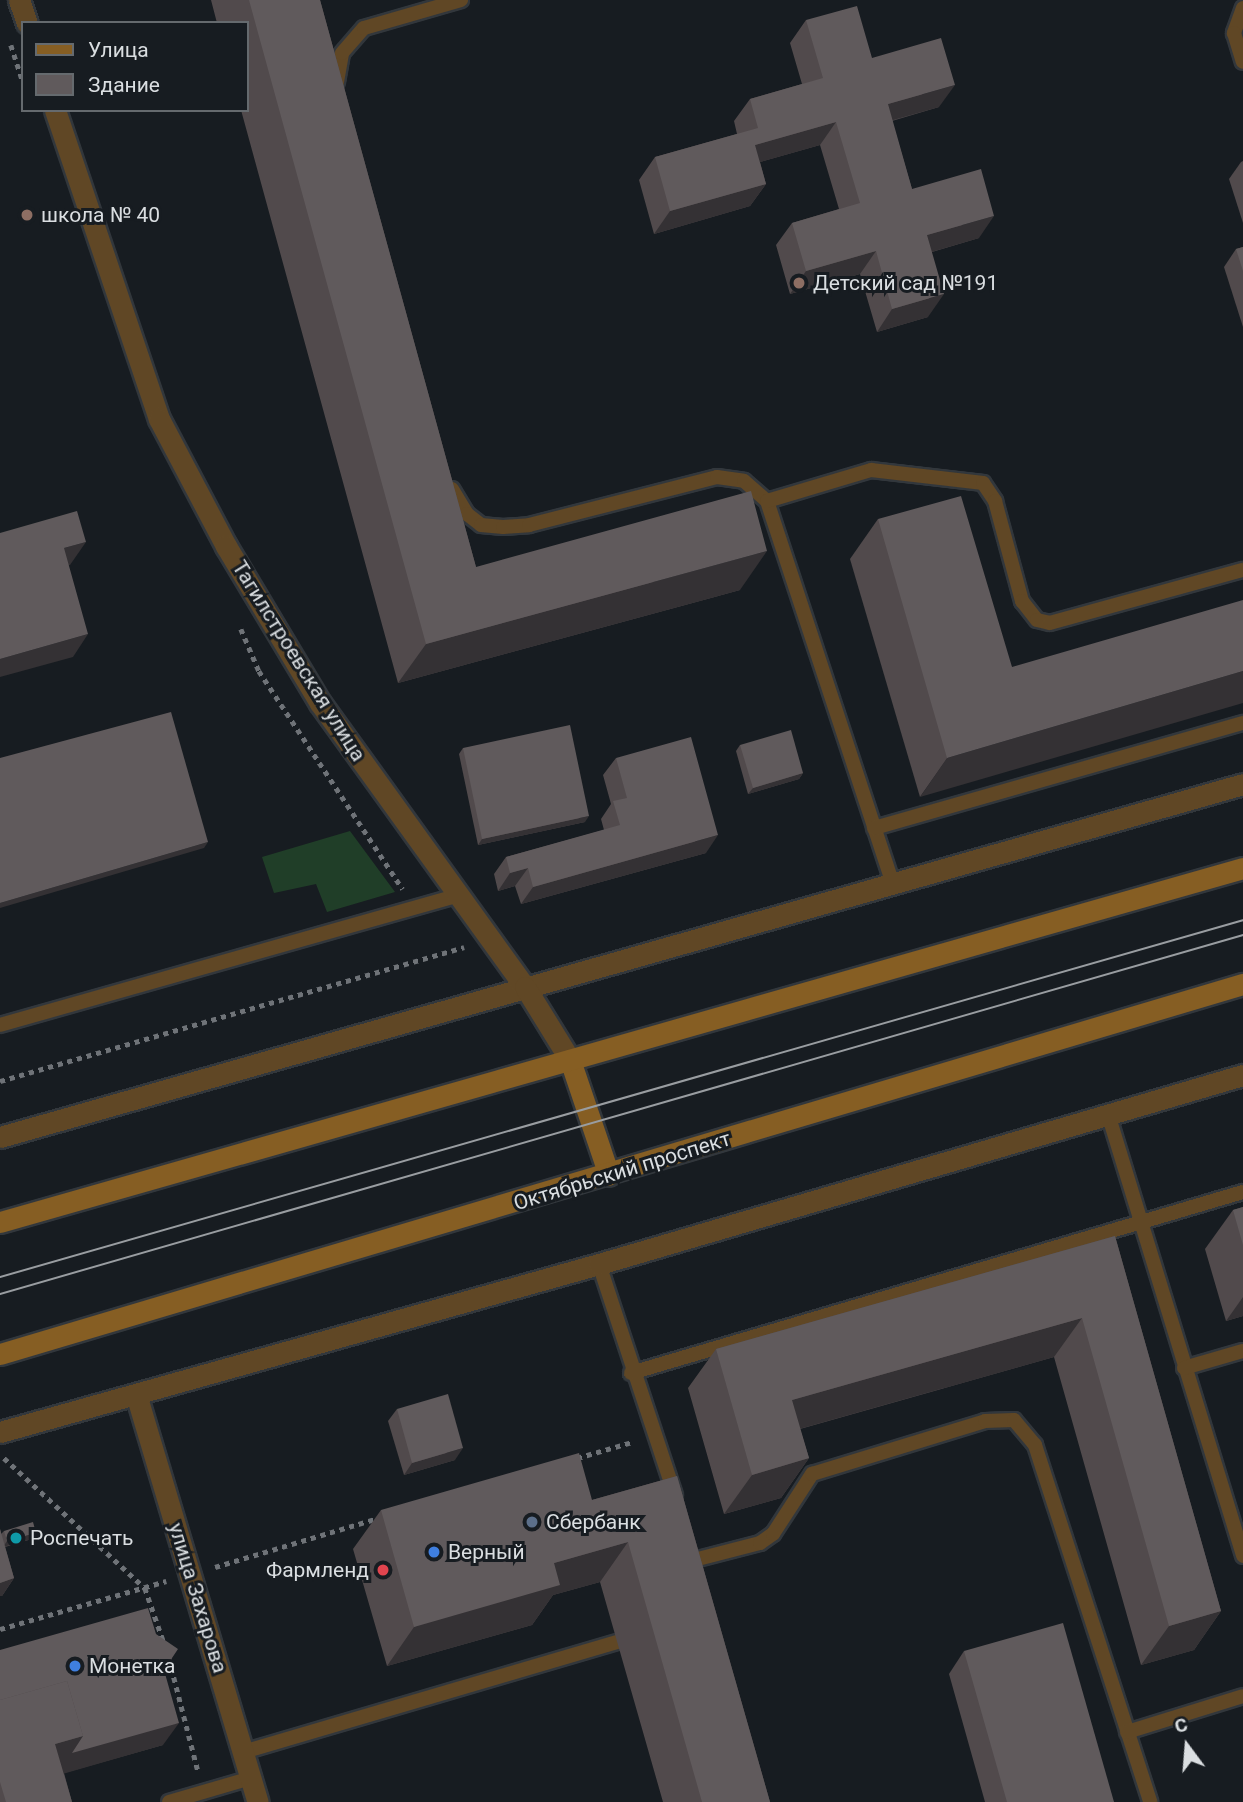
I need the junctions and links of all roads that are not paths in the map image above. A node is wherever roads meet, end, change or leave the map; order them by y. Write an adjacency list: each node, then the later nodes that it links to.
1 (19, 0): 4 (street)
2 (461, 0): 6 (lane)
3 (1243, 8): 5 (lane)
4 (26, 21)
5 (1243, 62)
6 (340, 96)
7 (56, 112): 16 (street, Тагилстроевская улица)
8 (447, 471): 9 (lane)
9 (767, 501): 10 (lane); 13 (lane)
10 (1243, 570)
11 (1243, 723): 13 (lane)
12 (1243, 784): 15 (street)
13 (874, 828): 15 (lane)
14 (1243, 868): 20 (main road)
15 (893, 884): 18 (street)
16 (458, 895): 18 (street, Тагилстроевская улица); 19 (lane)
17 (1243, 984): 24 (main road, Октябрьский проспект)
18 (525, 987): 20 (street, Тагилстроевская улица); 23 (street)
19 (0, 1025)
20 (570, 1060): 24 (main road, Тагилстроевская улица); 26 (main road)
21 (1243, 1075): 22 (street)
22 (1109, 1117): 27 (lane); 28 (street)
23 (0, 1138)
24 (609, 1175): 30 (main road, Октябрьский проспект)
25 (1243, 1192): 27 (lane)
26 (0, 1222)
27 (1142, 1222): 31 (lane); 32 (lane)
28 (599, 1264): 32 (lane); 33 (street)
29 (1243, 1351): 31 (lane)
30 (0, 1354)
31 (1184, 1368): 36 (lane)
32 (631, 1373): 35 (lane)
33 (136, 1394): 34 (street); 41 (street, улица Захарова)
34 (0, 1432)
35 (679, 1510)
36 (1243, 1556)
37 (694, 1559): 40 (lane)
38 (617, 1642): 41 (lane)
39 (1243, 1696): 40 (lane)
40 (1127, 1732): 45 (lane)
41 (243, 1752): 42 (street, улица Захарова)
42 (251, 1778): 43 (lane); 44 (street, улица Захарова)
43 (169, 1802)
44 (258, 1802)
45 (1150, 1802)

